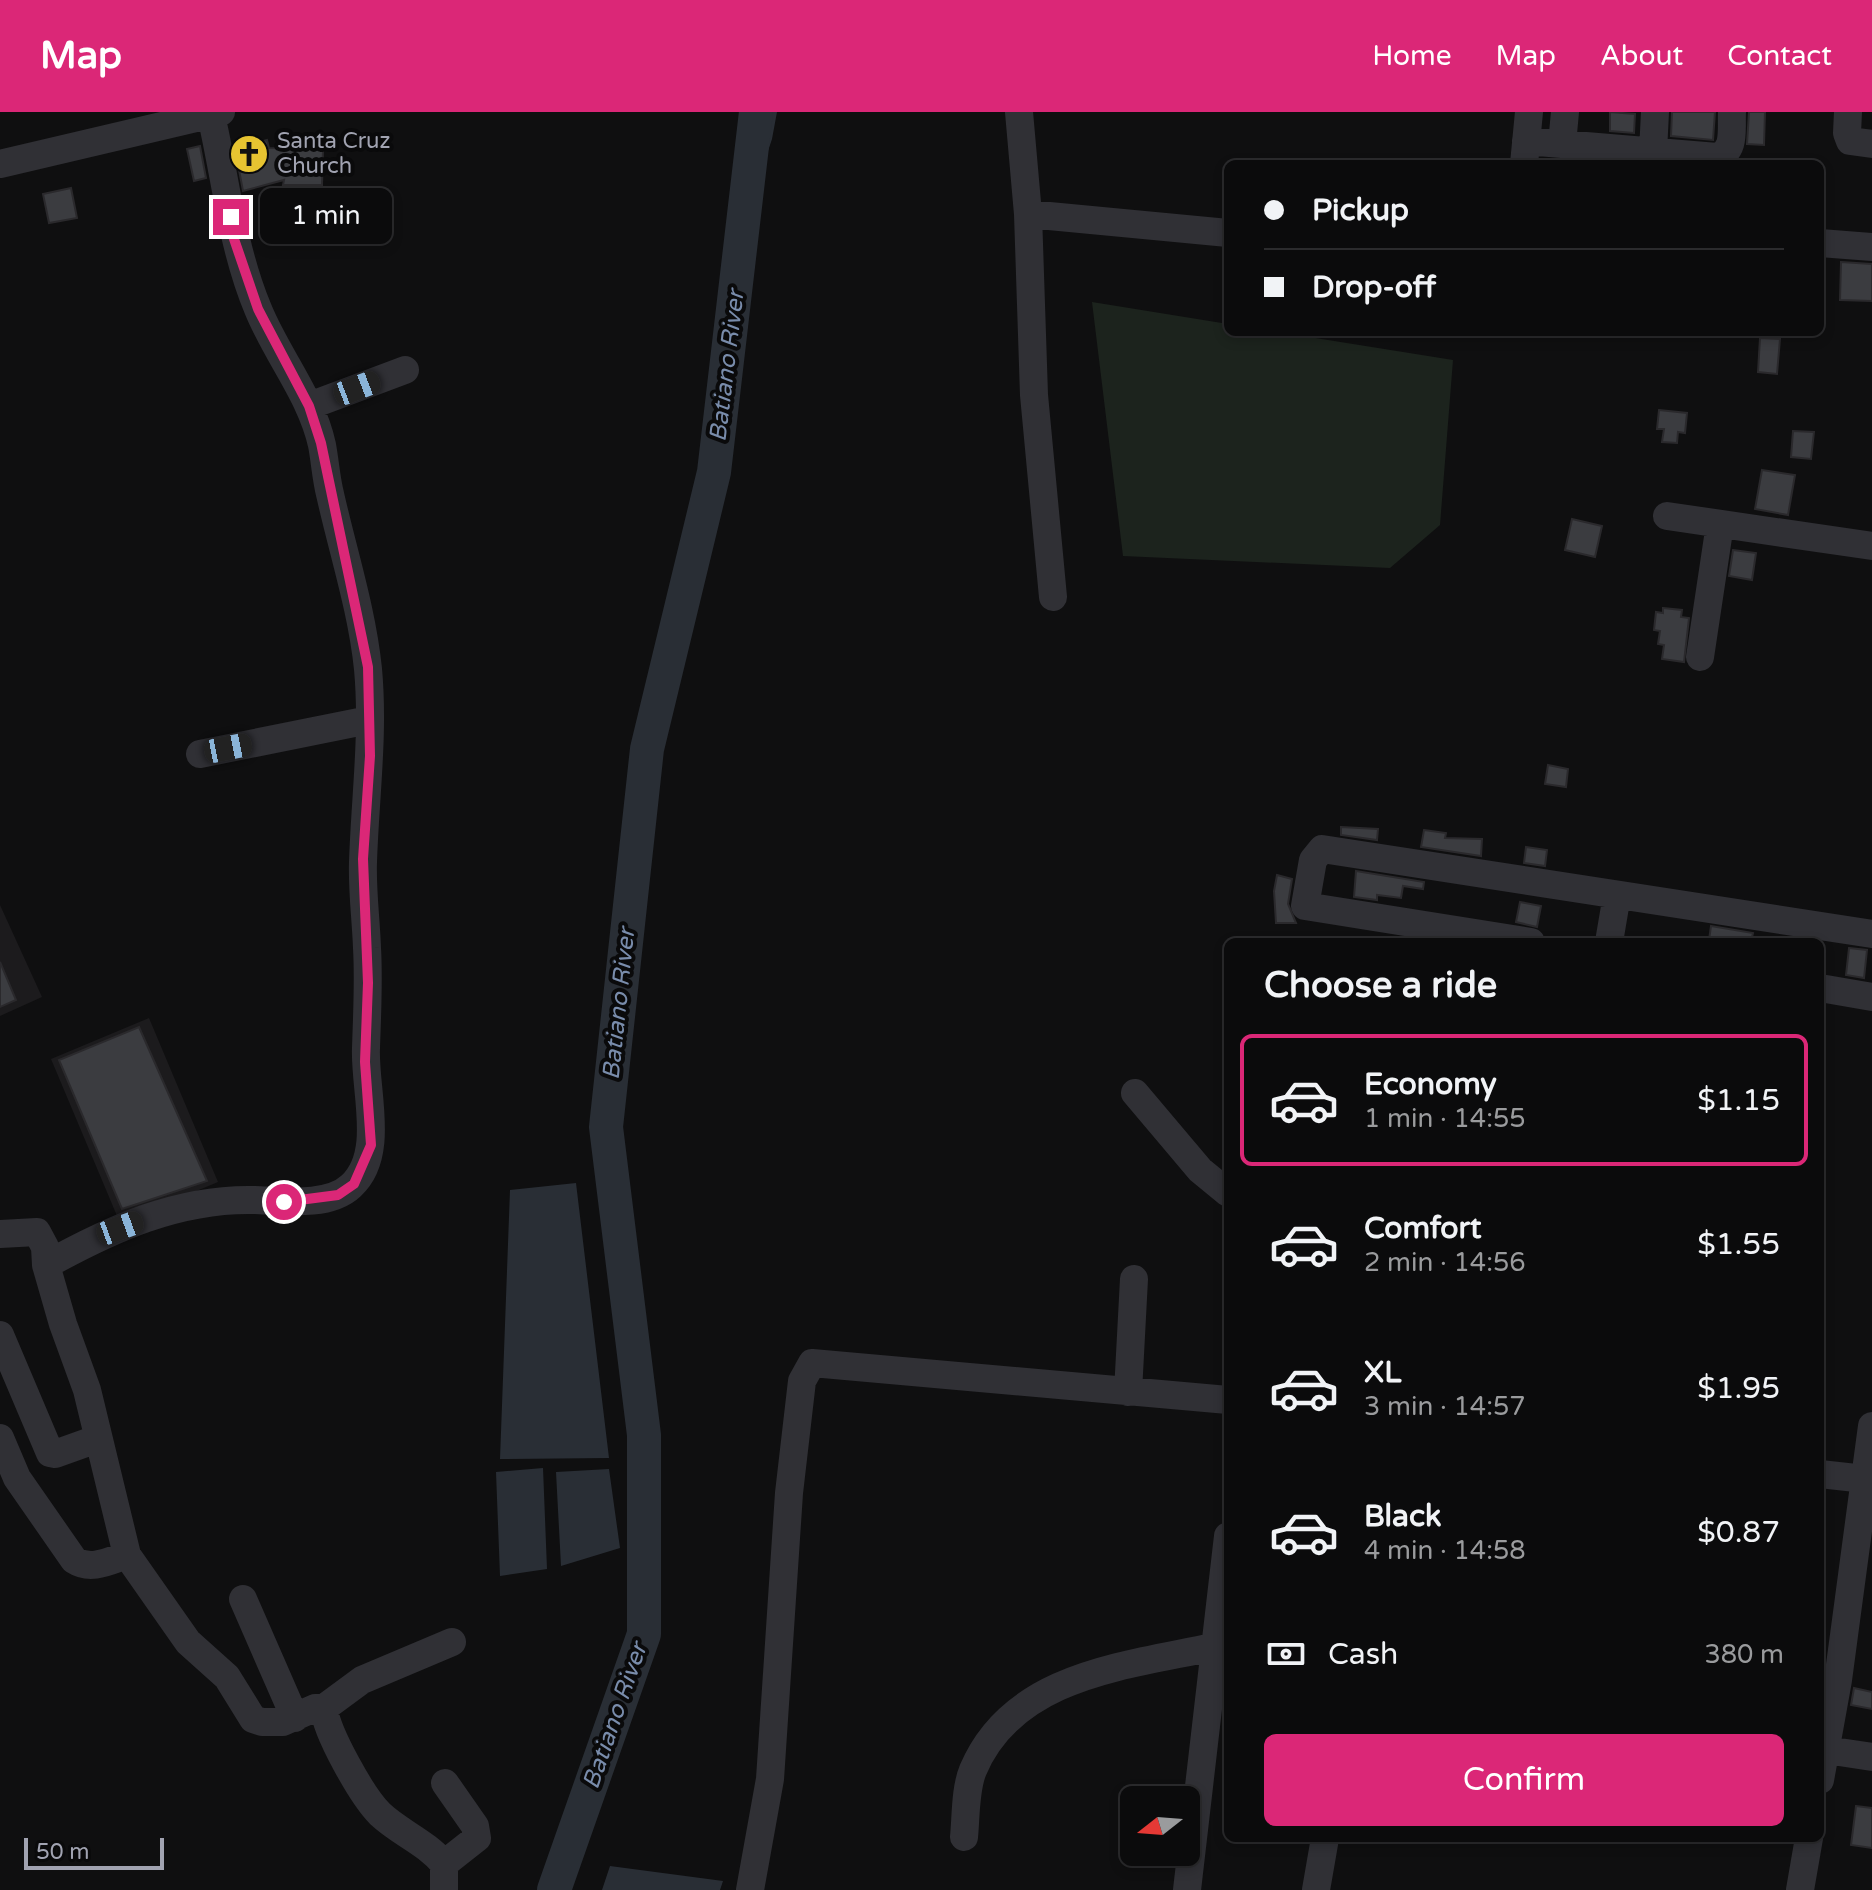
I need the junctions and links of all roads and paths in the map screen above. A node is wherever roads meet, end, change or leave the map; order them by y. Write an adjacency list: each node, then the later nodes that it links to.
1 (1019, 112): 13 (street)
2 (1529, 112): 10 (street)
3 (1565, 112): 8 (street)
4 (1655, 112): 11 (street)
5 (1732, 112): 11 (street)
6 (1848, 112): 9 (street)
7 (216, 114): 12 (street); 18 (street)
8 (1562, 144): 10 (street); 11 (street)
9 (1872, 144)
10 (1525, 152)
11 (1653, 152)
12 (0, 164)
13 (1028, 214): 14 (street); 22 (street)
14 (1224, 233)
15 (1824, 243): 16 (street)
16 (1872, 247)
17 (405, 370): 18 (street)
18 (309, 406): 24 (street)
19 (1667, 516): 20 (street)
20 (1720, 524): 21 (street); 23 (street)
21 (1872, 546)
22 (1053, 597)
23 (1700, 657)
24 (369, 720): 25 (street); 35 (street)
25 (200, 754)
26 (1617, 895): 27 (street); 28 (street); 29 (street)
27 (1872, 934)
28 (1506, 938)
29 (1610, 938)
30 (1824, 989): 31 (street)
31 (1872, 997)
32 (1135, 1093): 33 (street)
33 (1224, 1190)
34 (0, 1234): 35 (street)
35 (46, 1265): 42 (street)
36 (1134, 1279): 38 (street)
37 (0, 1335): 42 (street)
38 (1128, 1392): 39 (street); 60 (street)
39 (1224, 1400)
40 (1872, 1426): 44 (street)
41 (0, 1438): 45 (street)
42 (97, 1439): 45 (street)
43 (1824, 1474): 44 (street)
44 (1865, 1479): 52 (street)
45 (127, 1555): 51 (street)
46 (1224, 1566): 49 (street)
47 (243, 1599): 51 (street)
48 (452, 1642): 50 (street)
49 (1213, 1647): 56 (street); 61 (street)
50 (324, 1708): 51 (street); 59 (street)
51 (295, 1718)
52 (1826, 1750): 53 (street); 54 (street)
53 (1872, 1757)
54 (1824, 1760)
55 (445, 1783): 59 (street)
56 (964, 1837)
57 (1324, 1842): 62 (street)
58 (1808, 1842): 63 (street)
59 (444, 1877)
60 (750, 1890)
61 (1187, 1890)
62 (1316, 1890)
63 (1800, 1890)

